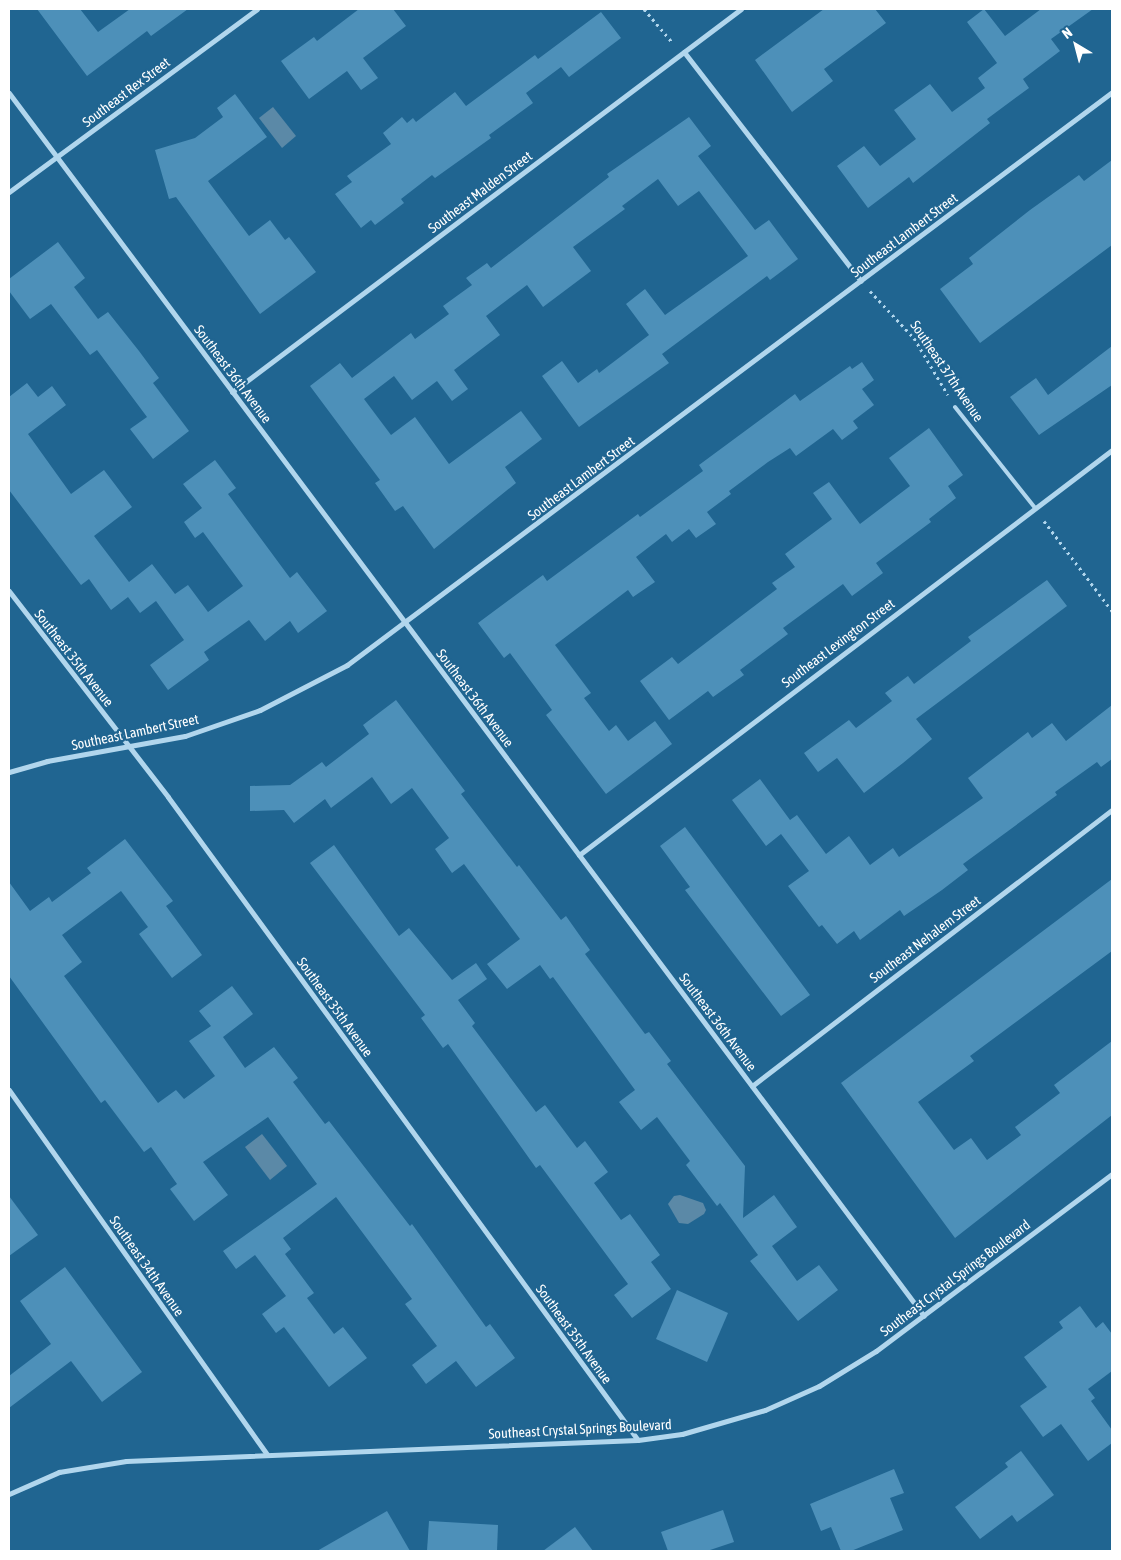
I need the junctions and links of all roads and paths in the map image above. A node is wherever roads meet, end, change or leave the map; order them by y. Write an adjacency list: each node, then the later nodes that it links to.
1 (257, 9): 7 (street, Southeast Rex Street)
2 (644, 9): 4 (path)
3 (741, 9): 4 (street, Southeast Malden Street)
4 (684, 52): 9 (street); 10 (street, Southeast Malden Street)
5 (1112, 92): 9 (street, Southeast Lambert Street)
6 (9, 93): 7 (street, Southeast 36th Avenue)
7 (57, 158): 8 (street, Southeast Rex Street); 10 (street, Southeast 36th Avenue)
8 (9, 192)
9 (861, 281): 11 (path, Southeast 37th Avenue); 16 (street, Southeast Lambert Street)
10 (232, 392): 16 (street, Southeast 36th Avenue)
11 (955, 407): 13 (lane, Southeast 37th Avenue)
12 (1112, 450): 13 (street, Southeast Lexington Street)
13 (1035, 508): 15 (path); 20 (street, Southeast Lexington Street)
14 (9, 591): 17 (street, Southeast 35th Avenue)
15 (1112, 611)
16 (406, 624): 17 (street, Southeast Lambert Street); 20 (street, Southeast 36th Avenue)
17 (128, 746): 18 (street, Southeast Lambert Street); 25 (street, Southeast 35th Avenue)
18 (9, 772)
19 (1112, 810): 21 (street, Southeast Nehalem Street)
20 (579, 855): 21 (street, Southeast 36th Avenue)
21 (752, 1086): 24 (street, Southeast 36th Avenue)
22 (9, 1090): 26 (street, Southeast 34th Avenue)
23 (1112, 1174): 24 (street, Southeast Crystal Springs Boulevard)
24 (924, 1316): 25 (street, Southeast Crystal Springs Boulevard)
25 (638, 1440): 26 (street, Southeast Crystal Springs Boulevard)
26 (267, 1455): 27 (street, Southeast Crystal Springs Boulevard)
27 (9, 1494)

